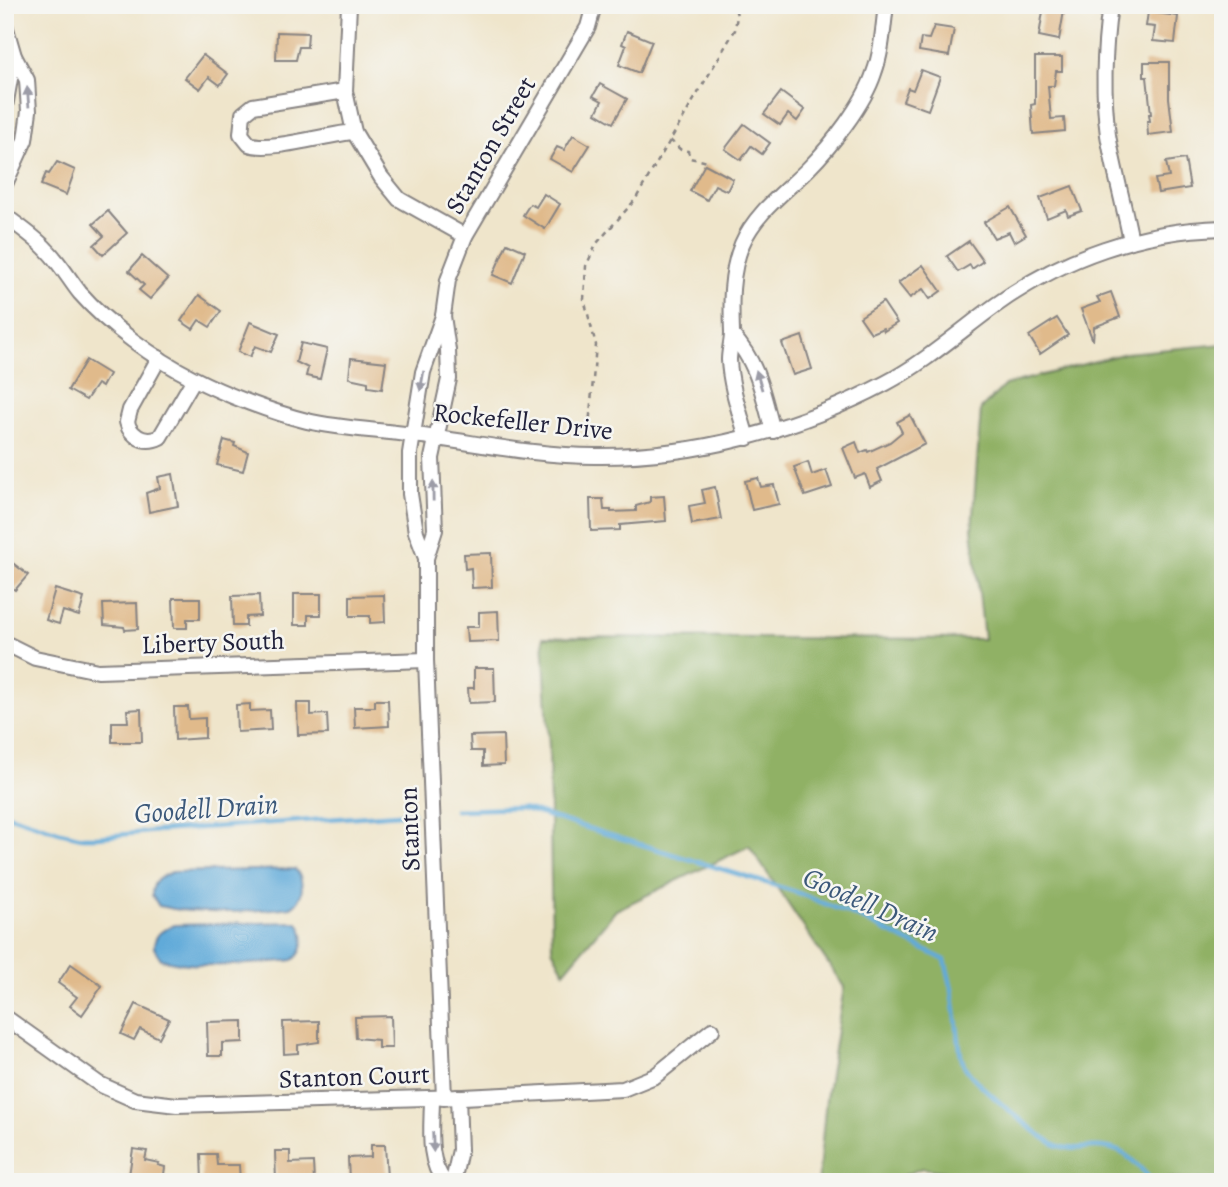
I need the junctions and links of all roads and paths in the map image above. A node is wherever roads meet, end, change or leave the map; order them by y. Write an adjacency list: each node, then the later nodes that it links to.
1 (349, 5): 8 (street)
2 (594, 5): 16 (street, Stanton Street)
3 (734, 5): 11 (path)
4 (886, 5): 19 (street)
5 (1110, 5): 17 (street)
6 (5, 24): 7 (street)
7 (15, 57): 9 (street); 13 (street, one-way to 7)
8 (345, 92): 10 (street); 10 (street)
9 (5, 107)
10 (354, 132): 16 (street)
11 (670, 140): 12 (path); 25 (path)
12 (708, 162)
13 (5, 184)
14 (5, 216): 20 (street, Rockefeller Drive)
15 (1223, 228): 17 (street, Rockefeller Drive)
16 (465, 236): 18 (street, Stanton Street)
17 (1131, 241): 22 (street, Rockefeller Drive)
18 (443, 316): 23 (street, Stanton Street, one-way to 23); 24 (street, Stanton Street)
19 (732, 335): 22 (street, one-way to 19); 26 (street)
20 (159, 358): 21 (street, Rockefeller Drive); 21 (street)
21 (194, 379): 23 (street, Rockefeller Drive)
22 (773, 431): 26 (street, Rockefeller Drive)
23 (413, 435): 24 (street, Rockefeller Drive); 27 (street, Stanton Street)
24 (437, 438): 26 (street, Rockefeller Drive); 27 (street, Stanton Street, one-way to 24)
25 (588, 438)
26 (747, 438)
27 (426, 558): 29 (street, Stanton)
28 (5, 643): 29 (street, Liberty South)
29 (426, 660): 32 (street, Stanton)
30 (5, 1017): 32 (street, Stanton Court)
31 (712, 1030): 32 (street, Stanton Court)
32 (445, 1097): 33 (street, one-way to 33); 34 (street)
33 (445, 1182)
34 (453, 1182)

